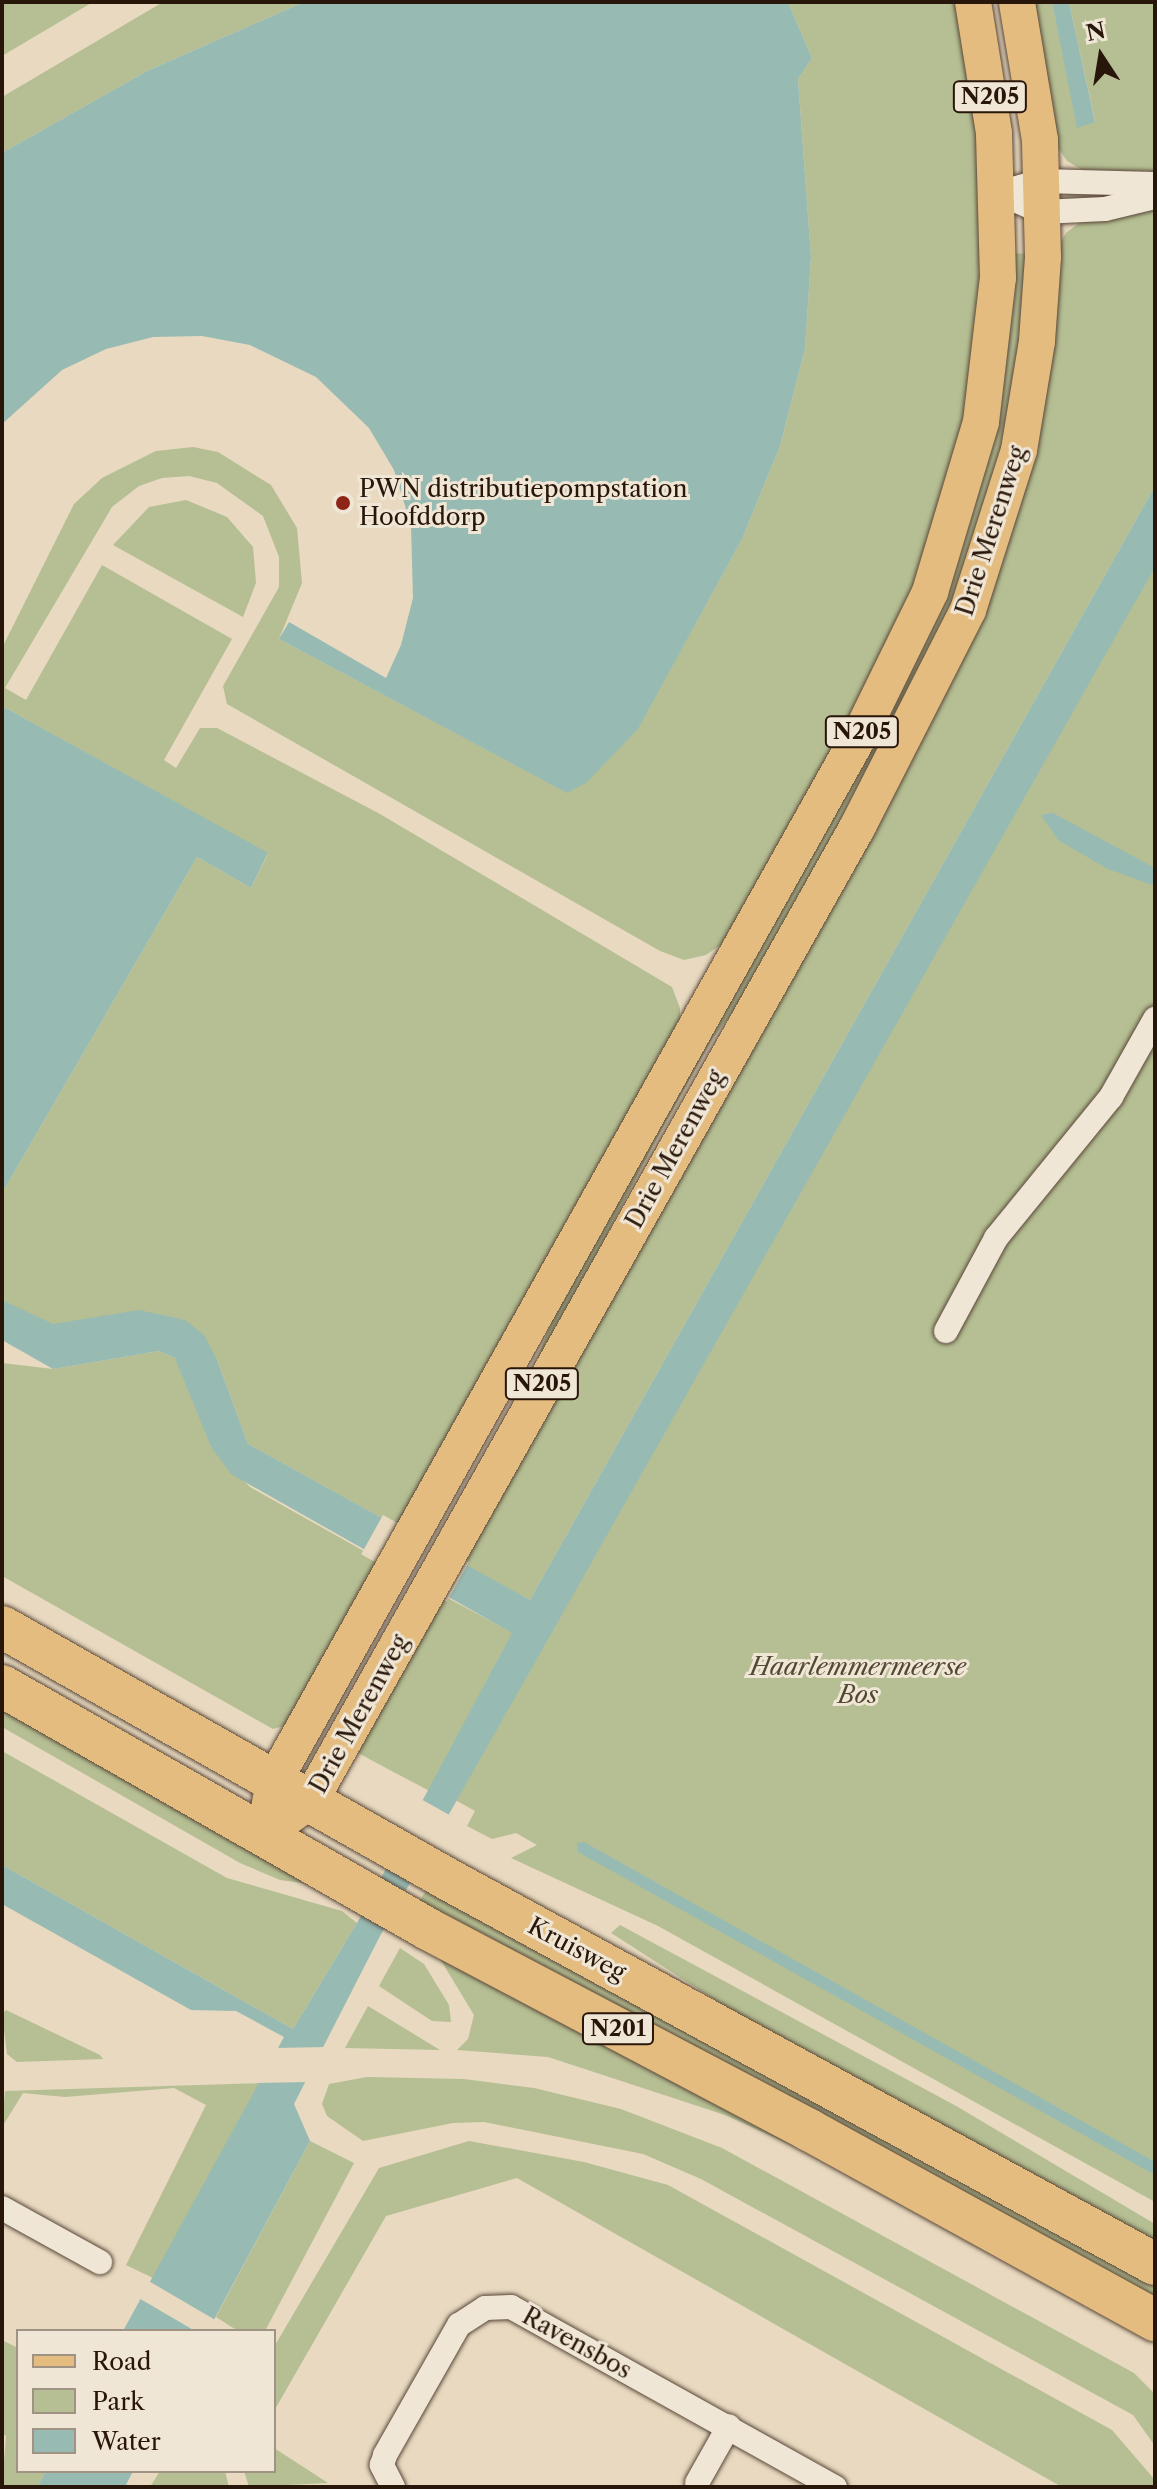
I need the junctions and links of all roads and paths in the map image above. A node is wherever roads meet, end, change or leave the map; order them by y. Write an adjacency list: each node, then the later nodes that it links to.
1 (973, 2): 4 (main road, Drie Merenweg / N205)
2 (1017, 2): 5 (main road, Drie Merenweg / N205)
3 (1155, 184): 5 (street)
4 (999, 193): 5 (street); 11 (main road, Drie Merenweg / N205)
5 (1042, 196): 6 (street); 12 (main road, Drie Merenweg / N205)
6 (1155, 197)
7 (1155, 1019): 8 (street)
8 (946, 1331)
9 (2, 1627): 11 (highway, Kruisweg / N201)
10 (2, 1686): 13 (highway, N201)
11 (274, 1781): 12 (highway, Kruisweg / N201); 13 (main road, Drie Merenweg / N205)
12 (310, 1801): 13 (main road, Drie Merenweg / N205); 16 (highway, Kruisweg / N201)
13 (264, 1834): 17 (highway, N201)
14 (2, 2208): 15 (street)
15 (100, 2262)
16 (1155, 2264)
17 (1155, 2320)
18 (729, 2426): 19 (street); 20 (street, Ravensbos); 21 (street, Ravensbos)
19 (697, 2483)
20 (393, 2487)
21 (835, 2487)

